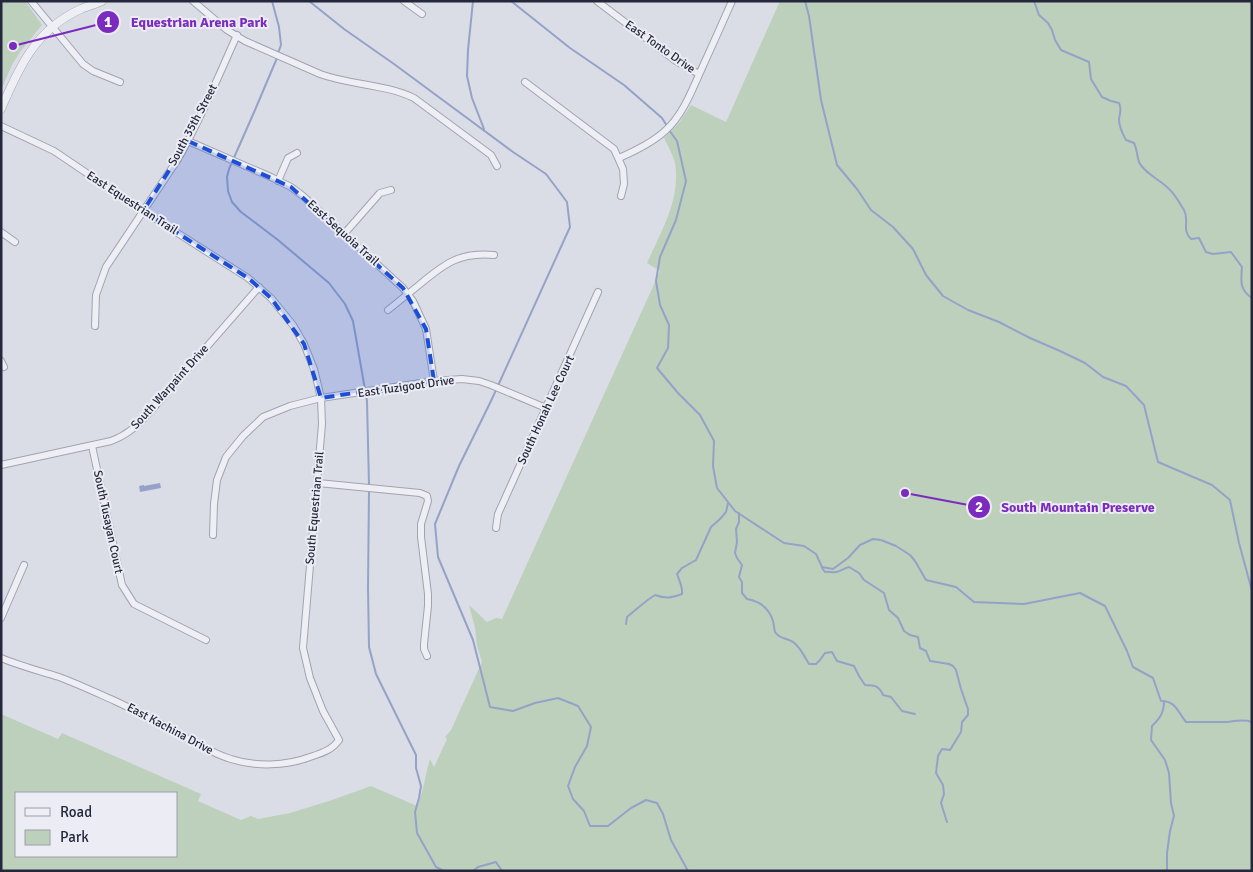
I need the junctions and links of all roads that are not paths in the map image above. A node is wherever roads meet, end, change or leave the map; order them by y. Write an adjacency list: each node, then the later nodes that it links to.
1 (32, 1): 8 (street)
2 (102, 1): 8 (street)
3 (193, 1): 9 (street)
4 (404, 1): 7 (street)
5 (597, 1): 10 (street, East Tonto Drive)
6 (732, 1): 10 (street)
7 (422, 14)
8 (52, 27): 11 (street); 13 (street)
9 (237, 35): 15 (street, South 35th Street); 18 (street)
10 (699, 74): 17 (street)
11 (120, 82)
12 (525, 82): 17 (street)
13 (1, 109)
14 (1, 126): 22 (street, East Equestrian Trail)
15 (188, 141): 19 (street, East Sequoia Trail); 22 (street, South 35th Street)
16 (297, 153): 19 (street)
17 (619, 158): 21 (street)
18 (497, 166)
19 (278, 181): 24 (street, East Sequoia Trail)
20 (390, 190): 24 (street)
21 (621, 196)
22 (143, 211): 27 (street, East Equestrian Trail); 31 (street, South 35th Street)
23 (1, 232): 25 (street)
24 (344, 234): 29 (street, East Sequoia Trail)
25 (15, 242)
26 (494, 255): 29 (street)
27 (259, 287): 33 (street, South Equestrian Trail); 35 (street, South Warpaint Drive)
28 (598, 292): 34 (street, South Honah Lee Court)
29 (408, 294): 30 (street); 32 (street, East Sequoia Trail)
30 (388, 310)
31 (95, 326)
32 (434, 381): 33 (street, East Tuzigoot Drive); 34 (street, East Tuzigoot Drive)
33 (321, 398): 37 (street, South Equestrian Trail); 39 (street, East Tuzigoot Drive)
34 (546, 408): 38 (street, South Honah Lee Court)
35 (92, 446): 36 (street, South Warpaint Drive); 42 (street, South Tusayan Court)
36 (1, 465)
37 (318, 483): 43 (street); 45 (street, South Equestrian Trail)
38 (496, 528)
39 (213, 535)
40 (24, 566): 41 (street)
41 (1, 618)
42 (206, 640)
43 (428, 656)
44 (1, 658): 45 (street, East Kachina Drive)
45 (340, 740)

